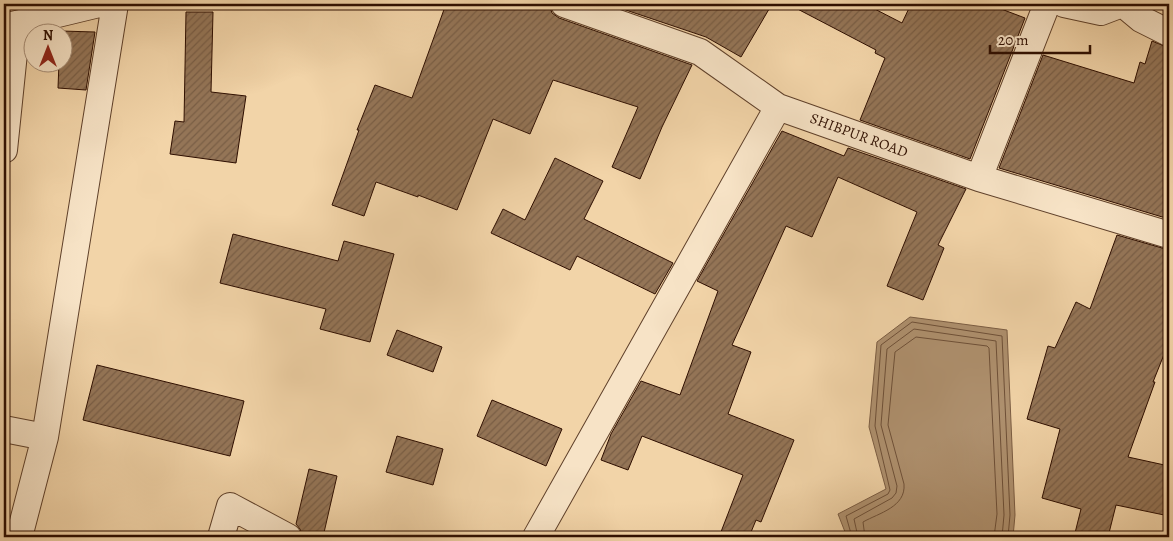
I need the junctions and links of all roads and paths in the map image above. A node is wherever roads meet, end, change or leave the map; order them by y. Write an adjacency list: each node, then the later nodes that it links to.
1 (99, 4): 7 (street)
2 (115, 4): 15 (street)
3 (564, 4): 10 (street, SHIBPUR ROAD)
4 (1047, 4): 12 (street)
5 (1064, 4): 6 (street)
6 (1122, 4): 9 (street)
7 (59, 9): 8 (street)
8 (10, 26): 11 (street)
9 (1169, 32)
10 (778, 107): 12 (street, SHIBPUR ROAD); 19 (street)
11 (4, 150)
12 (979, 178): 13 (street, SHIBPUR ROAD)
13 (1169, 234)
14 (4, 429): 15 (street)
15 (45, 437): 16 (street)
16 (19, 537)
17 (221, 537): 18 (street)
18 (288, 537)
19 (536, 537)

